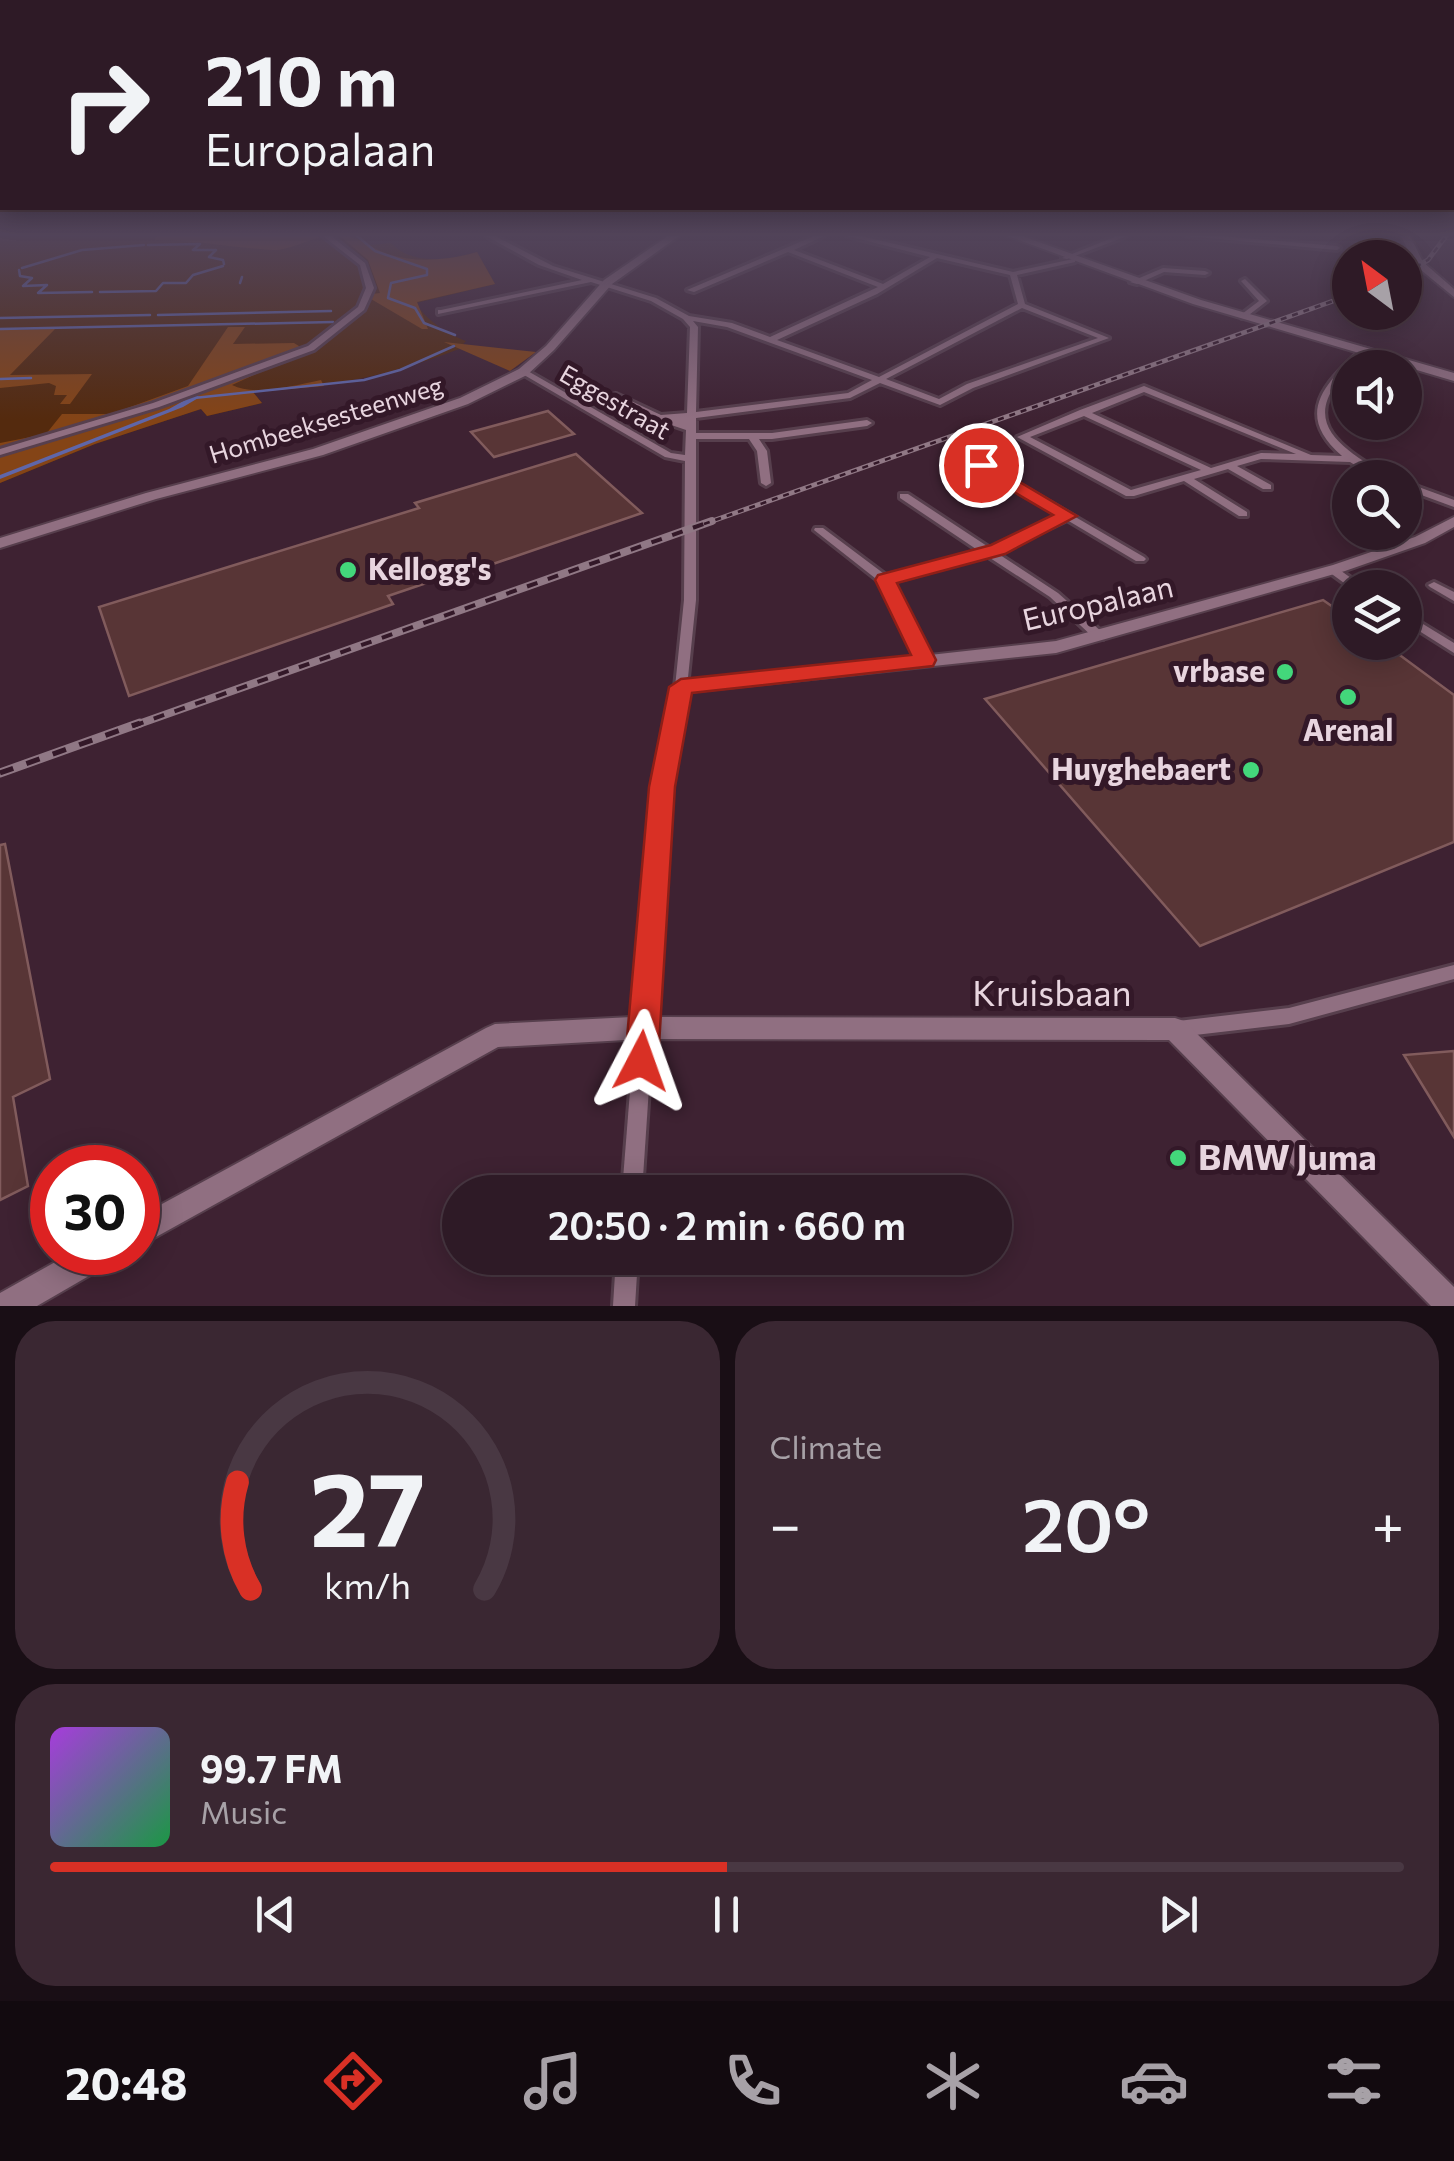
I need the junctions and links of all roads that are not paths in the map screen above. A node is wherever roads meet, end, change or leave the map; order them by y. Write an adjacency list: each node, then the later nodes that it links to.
1 (366, 297): 29 (street)
2 (510, 297): 10 (street)
3 (595, 297): 16 (street, Hombeeksesteenweg)
4 (642, 297): 12 (street)
5 (860, 297): 13 (street)
6 (1019, 297): 9 (street)
7 (1183, 297): 11 (street)
8 (1259, 297): 11 (street)
9 (1022, 306): 18 (street); 18 (street)
10 (441, 312)
11 (1245, 316): 14 (street)
12 (690, 318): 13 (street); 22 (street)
13 (770, 340): 18 (street)
14 (1366, 350)
15 (1422, 367): 17 (street)
16 (523, 372): 31 (street, Eggestraat); 46 (street, Hombeeksesteenweg)
17 (1454, 376)
18 (879, 380): 22 (street)
19 (1332, 385): 27 (street)
20 (613, 396): 23 (street)
21 (1083, 412): 30 (street); 35 (street); 36 (street)
22 (692, 414): 23 (street); 25 (street)
23 (662, 418): 25 (street)
24 (868, 423): 26 (street)
25 (691, 432): 26 (street); 31 (street)
26 (752, 436): 37 (street)
27 (1332, 437)
28 (1333, 440): 32 (street)
29 (0, 452)
30 (1306, 454): 32 (street); 34 (street)
31 (690, 458): 58 (street)
32 (1350, 459)
33 (981, 465): 43 (street)
34 (1228, 465): 35 (street); 38 (street)
35 (1210, 470): 36 (street)
36 (1187, 478): 42 (street)
37 (766, 483)
38 (1266, 487)
39 (1422, 492): 41 (street)
40 (904, 496): 47 (street)
41 (1454, 504)
42 (1242, 514)
43 (1067, 516): 47 (street); 48 (street)
44 (1454, 521): 50 (street, Europalaan)
45 (819, 530): 51 (street)
46 (0, 543)
47 (989, 552): 51 (street); 55 (street)
48 (1140, 559)
49 (1332, 570): 55 (street, Europalaan)
50 (1333, 570)
51 (885, 580): 57 (street)
52 (1434, 585): 53 (street)
53 (1454, 597)
54 (1422, 627): 56 (street)
55 (1099, 636): 57 (street, Europalaan)
56 (1452, 646)
57 (925, 660): 58 (street, Europalaan)
58 (681, 687): 60 (street)
59 (1454, 972): 61 (street, Kruisbaan)
60 (644, 1028): 61 (street, Kruisbaan); 62 (street); 63 (street, Kruisbaan)
61 (1175, 1029): 68 (street)
62 (633, 1175)
63 (160, 1222)
64 (62, 1275): 66 (street)
65 (626, 1275): 67 (street)
66 (6, 1306)
67 (624, 1306)
68 (1452, 1306)

